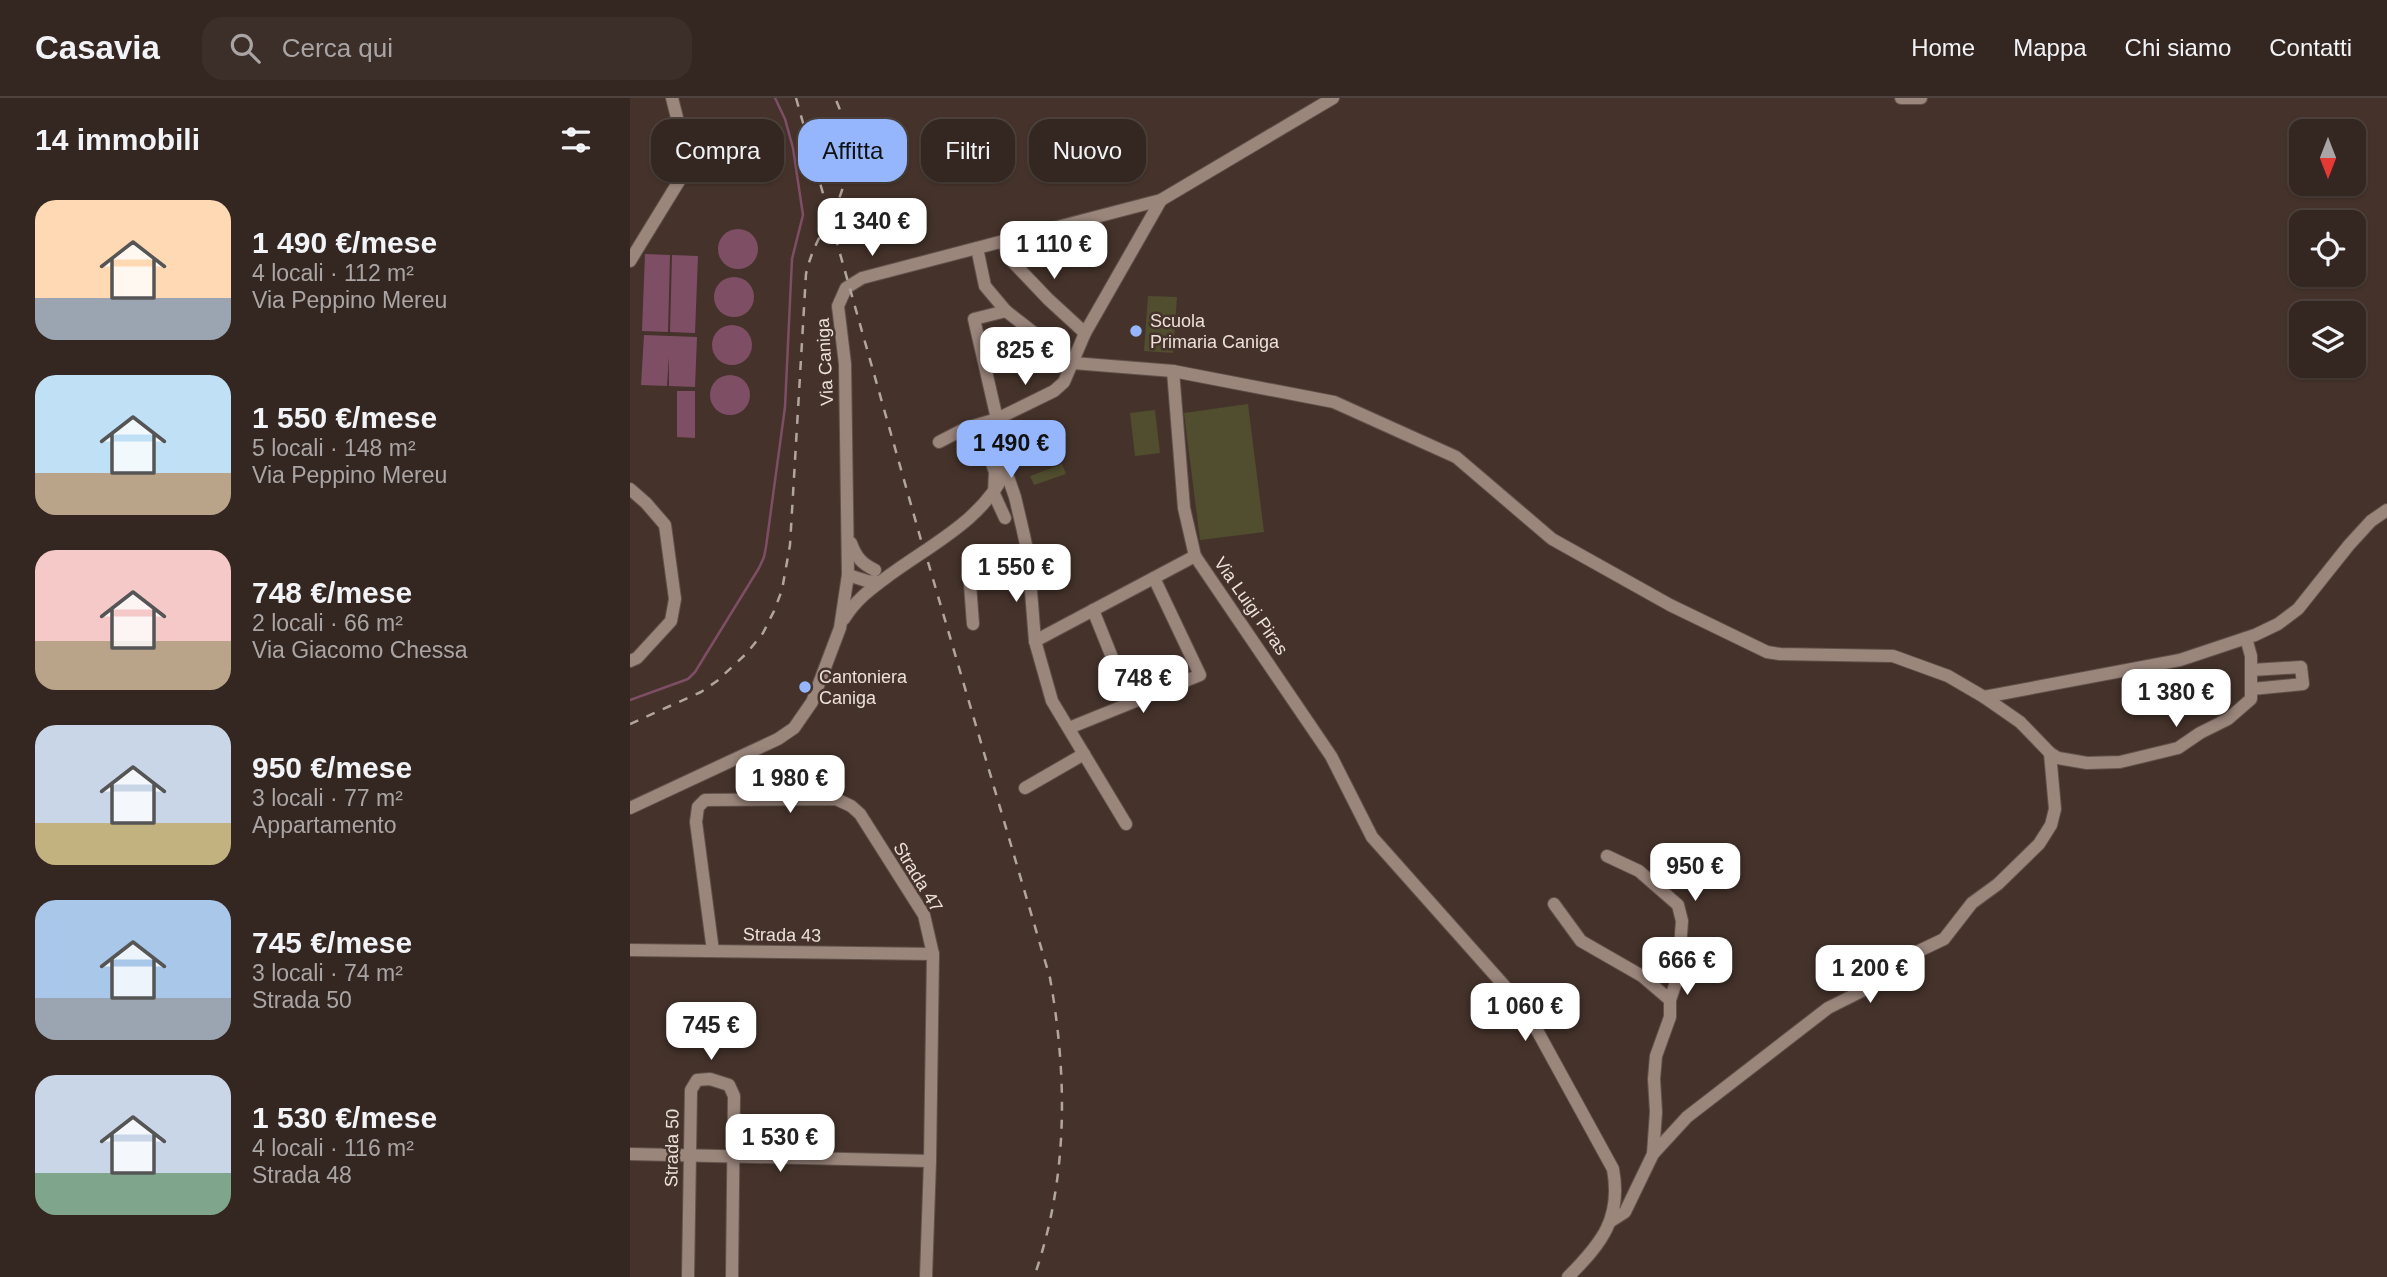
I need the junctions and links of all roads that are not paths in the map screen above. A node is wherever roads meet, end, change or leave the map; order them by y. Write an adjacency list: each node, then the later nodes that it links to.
1 (672, 98): 8 (street)
2 (1333, 98): 5 (street, Via Caniga)
3 (1901, 98): 4 (street)
4 (1920, 98)
5 (1161, 201): 6 (street, Via Caniga); 10 (street)
6 (1003, 241): 7 (street, Via Caniga); 10 (street)
7 (978, 248): 9 (street); 22 (street, Via Caniga)
8 (630, 261)
9 (1006, 311): 11 (street); 13 (street)
10 (1085, 332): 11 (street)
11 (1073, 363): 12 (street); 13 (street)
12 (1173, 371): 24 (street, Via Luigi Piras); 37 (street)
13 (988, 422): 14 (street); 15 (street); 17 (street)
14 (939, 442)
15 (1006, 470): 17 (street); 18 (street)
16 (630, 489): 34 (street)
17 (994, 494): 18 (street); 20 (street); 21 (street)
18 (1016, 505): 23 (street)
19 (2387, 510): 32 (street)
20 (974, 515): 21 (street); 27 (street)
21 (1005, 518): 23 (street)
22 (846, 529): 26 (street, Via Caniga); 27 (street)
23 (1025, 540): 25 (street)
24 (1195, 556): 28 (street); 56 (street, Via Luigi Piras)
25 (1029, 565): 30 (street); 33 (street)
26 (848, 575): 27 (street); 31 (street, Via Caniga)
27 (877, 576): 31 (street)
28 (1154, 578): 29 (street); 38 (street)
29 (1093, 610): 33 (street); 38 (street)
30 (973, 624)
31 (839, 628): 43 (street, Via Caniga)
32 (2246, 638): 35 (street); 37 (street)
33 (1035, 641): 39 (street)
34 (630, 661)
35 (2252, 670): 36 (street); 36 (street)
36 (2252, 689): 40 (street)
37 (1984, 696): 40 (street)
38 (1130, 702): 39 (street)
39 (1069, 728): 41 (street)
40 (2050, 753): 52 (street)
41 (1084, 754): 42 (street); 44 (street)
42 (1025, 788)
43 (630, 808)
44 (1126, 824)
45 (1607, 856): 50 (street)
46 (1554, 904): 50 (street)
47 (630, 950): 48 (street, Strada 43)
48 (713, 951): 49 (street, Strada 43); 49 (street, Strada 47)
49 (933, 954): 55 (street, Strada 47)
50 (1670, 1000): 52 (street)
51 (630, 1154): 53 (street)
52 (1653, 1154): 56 (street)
53 (689, 1155): 54 (street); 54 (street, Strada 50); 57 (street, Strada 50)
54 (733, 1157): 55 (street); 58 (street, Strada 50)
55 (930, 1161): 59 (street, Strada 47)
56 (1610, 1221): 60 (street)
57 (688, 1277)
58 (732, 1277)
59 (926, 1277)
60 (1568, 1277)

